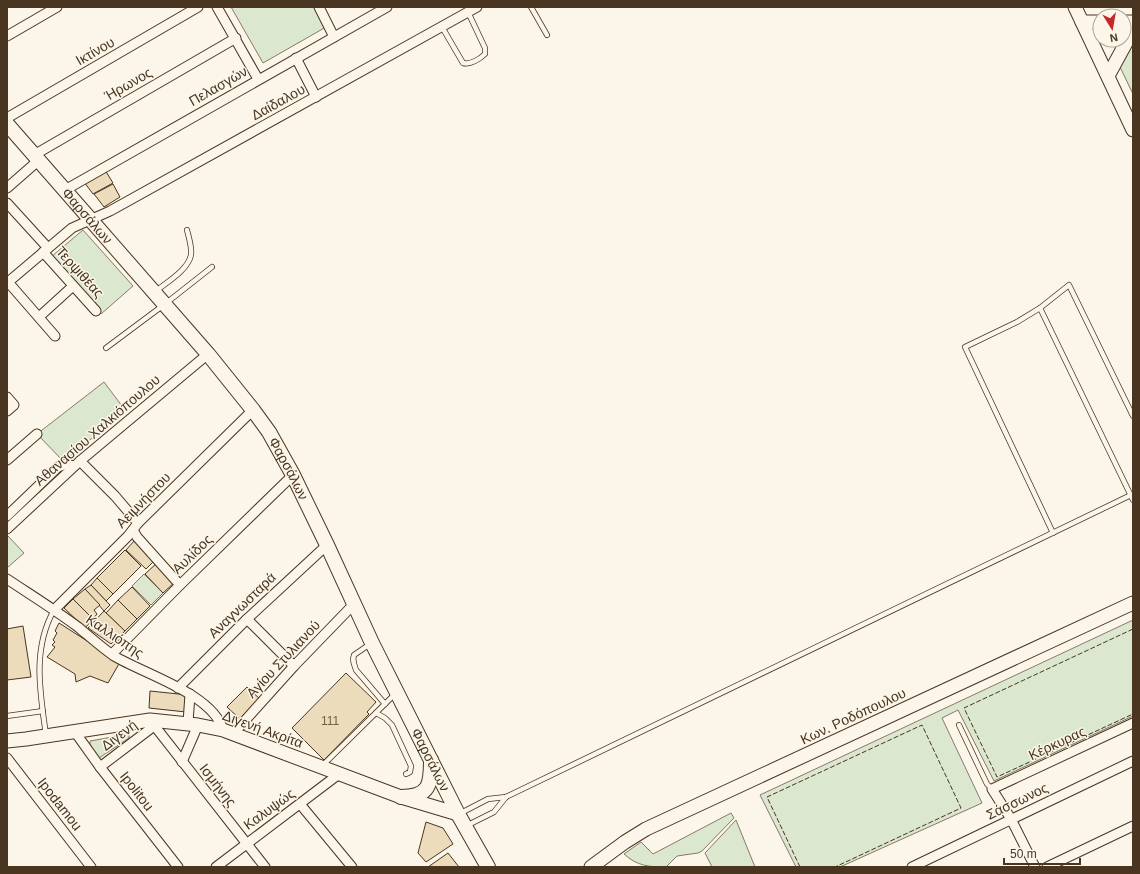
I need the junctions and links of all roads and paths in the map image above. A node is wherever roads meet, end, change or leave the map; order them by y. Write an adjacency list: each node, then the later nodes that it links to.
1 (57, 7): 15 (street)
2 (198, 7): 22 (street, Ικτίνου)
3 (217, 7): 17 (street)
4 (319, 7): 16 (street)
5 (387, 7): 16 (street, Πελασγών)
6 (477, 7): 9 (street, Δαίδαλου)
7 (531, 7): 14 (lane)
8 (1075, 7): 10 (street)
9 (468, 12): 12 (street, Δαίδαλου); 12 (lane)
10 (1082, 22): 11 (street); 19 (street)
11 (1092, 22)
12 (442, 26): 21 (street, Δαίδαλου)
13 (1133, 30): 19 (street)
14 (547, 35)
15 (7, 36)
16 (334, 37): 18 (street, Πελασγών)
17 (236, 38): 20 (street); 25 (street, Ήρωνος)
18 (296, 58): 20 (street, Πελασγών); 21 (street)
19 (1108, 76): 24 (street)
20 (258, 79): 27 (street, Πελασγών)
21 (316, 97): 29 (street, Δαίδαλου)
22 (7, 118)
23 (7, 124): 25 (main road, Φαρσάλων)
24 (1133, 130)
25 (36, 158): 26 (street, Ήρωνος); 27 (main road, Φαρσάλων)
26 (7, 188)
27 (65, 190): 29 (main road, Φαρσάλων)
28 (7, 203): 31 (street, Τερψιθέας)
29 (92, 221): 31 (street, Δαίδαλου); 35 (main road, Φαρσάλων)
30 (187, 230): 35 (lane)
31 (45, 250): 33 (street, Δαίδαλου); 34 (street, Τερψιθέας)
32 (212, 267): 36 (lane)
33 (8, 282): 39 (street)
34 (73, 286): 38 (street, Τερψιθέας); 39 (street)
35 (154, 292): 36 (main road, Φαρσάλων)
36 (165, 304): 41 (lane); 42 (main road, Φαρσάλων)
37 (1040, 308): 46 (lane); 51 (lane); 56 (lane)
38 (96, 311)
39 (38, 317): 40 (street)
40 (55, 336)
41 (106, 348)
42 (208, 354): 45 (main road, Φαρσάλων); 49 (street, Αθανασίου Χαλκιόπουλου)
43 (7, 397): 44 (street)
44 (10, 408)
45 (253, 410): 50 (main road, Φαρσάλων); 54 (street, Αειμνήστου)
46 (1133, 416)
47 (37, 434): 48 (street)
48 (7, 460)
49 (77, 464): 53 (street); 54 (street); 55 (street, Αθανασίου Χαλκιόπουλου)
50 (293, 474): 57 (main road, Φαρσάλων); 59 (street, Αυλίδος)
51 (1131, 495): 52 (lane); 56 (lane)
52 (1133, 500)
53 (7, 516)
54 (135, 526): 59 (street); 62 (street, Αειμνήστου)
55 (7, 529)
56 (1053, 533): 94 (lane)
57 (327, 545): 61 (main road, Φαρσάλων); 63 (street, Αναγνωσταρά)
58 (7, 579): 62 (street, Καλλιόπης)
59 (180, 585): 65 (street, Αυλίδος)
60 (1133, 603): 106 (street, Κων. Ροδόπουλου)
61 (354, 604): 64 (main road, Φαρσάλων); 66 (street, Αγίου Στυλιανού)
62 (54, 610): 65 (street, Καλλιόπης); 71 (lane)
63 (247, 619): 66 (street); 67 (street, Αναγνωσταρά)
64 (372, 643): 68 (main road, Φαρσάλων); 70 (lane)
65 (112, 654): 67 (street, Καλλιόπης)
66 (294, 666): 79 (street, Αγίου Στυλιανού)
67 (178, 688): 69 (street, Καλλιόπης)
68 (397, 692): 70 (lane); 85 (main road, Φαρσάλων)
69 (190, 694): 76 (street); 79 (street, Καλλιόπης)
70 (385, 704): 72 (lane)
71 (43, 711): 73 (lane); 80 (lane)
72 (376, 713): 89 (lane); 91 (lane)
73 (7, 716)
74 (152, 723): 76 (street, Διγενή Ακρίτα); 78 (street, Διγενή Ακρίτα); 86 (street, Ισμήνης); 88 (street, Διγενή)
75 (1133, 723): 92 (street, Κέρκυρας)
76 (193, 724): 79 (street, Διγενή Ακρίτα); 86 (street)
77 (959, 726): 92 (lane)
78 (75, 732): 80 (street, Διγενή Ακρίτα); 88 (street, Ipolitou)
79 (228, 732): 89 (street, Διγενή Ακρίτα)
80 (47, 736): 81 (street, Διγενή Ακρίτα)
81 (26, 739): 82 (street, Διγενή Ακρίτα); 83 (street, Διγενή Ακρίτα)
82 (7, 741)
83 (7, 749)
84 (7, 758): 100 (street, Ipodamou)
85 (431, 759): 93 (main road); 97 (main road, Φαρσάλων)
86 (182, 762): 99 (street, Ισμήνης)
87 (1133, 762): 96 (street, Σάσσωνος)
88 (100, 766): 101 (street, Ipolitou)
89 (321, 767): 90 (street, Διγενή Ακρίτα)
90 (339, 774): 93 (street, Διγενή Ακρίτα); 95 (street, Καλυψώς)
91 (406, 774)
92 (992, 789): 96 (street)
93 (401, 797): 97 (street, Διγενή Ακρίτα)
94 (506, 797): 97 (lane); 97 (lane)
95 (300, 804): 99 (street, Καλυψώς); 104 (street)
96 (1011, 819): 107 (street, Σάσσωνος); 108 (street)
97 (462, 821): 105 (main road, Φαρσάλων)
98 (1133, 826): 109 (street)
99 (246, 844): 102 (street, Καλυψώς); 103 (street, Ισμήνης)
100 (91, 867)
101 (178, 867)
102 (216, 867)
103 (264, 867)
104 (352, 867)
105 (488, 867)
106 (591, 867)
107 (912, 867)
108 (1035, 867)
109 (1047, 867)

